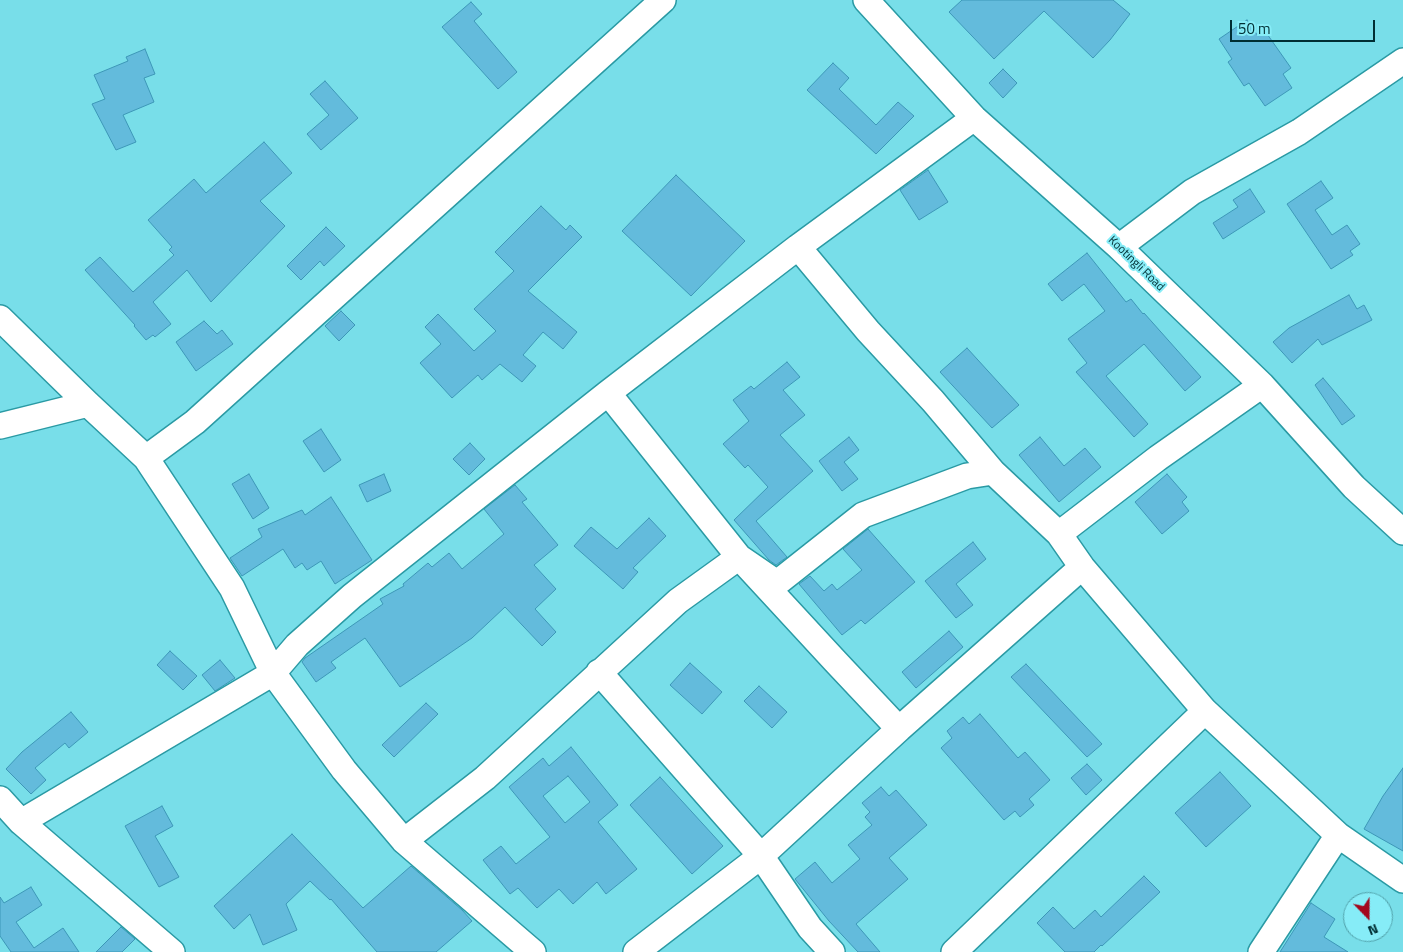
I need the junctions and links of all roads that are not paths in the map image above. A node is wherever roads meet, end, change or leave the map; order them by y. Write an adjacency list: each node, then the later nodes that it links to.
1 (664, 0): 12 (street)
2 (866, 0): 4 (street, Kootingli Road)
3 (1403, 61): 6 (street)
4 (974, 118): 5 (street); 6 (street, Kootingli Road)
5 (798, 247): 9 (street); 13 (street)
6 (1118, 247): 8 (street, Kootingli Road)
7 (0, 318): 10 (street)
8 (1262, 385): 14 (street, Kootingli Road); 15 (street)
9 (608, 393): 16 (street); 19 (street)
10 (88, 404): 11 (street); 12 (street)
11 (0, 426)
12 (146, 458): 19 (street)
13 (993, 472): 15 (street); 16 (street)
14 (1403, 532)
15 (1059, 534): 17 (street)
16 (740, 557): 18 (street); 21 (street)
17 (1082, 567): 20 (street); 21 (street)
18 (600, 672): 25 (street); 26 (street)
19 (273, 673): 23 (street); 25 (street)
20 (1205, 711): 24 (street); 32 (street)
21 (899, 729): 26 (street)
22 (0, 800): 23 (street)
23 (21, 822): 28 (street)
24 (1338, 835): 27 (street); 33 (street)
25 (404, 841): 29 (street)
26 (761, 856): 30 (street); 31 (street)
27 (1403, 880)
28 (172, 952)
29 (533, 952)
30 (636, 952)
31 (832, 952)
32 (954, 952)
33 (1261, 952)

